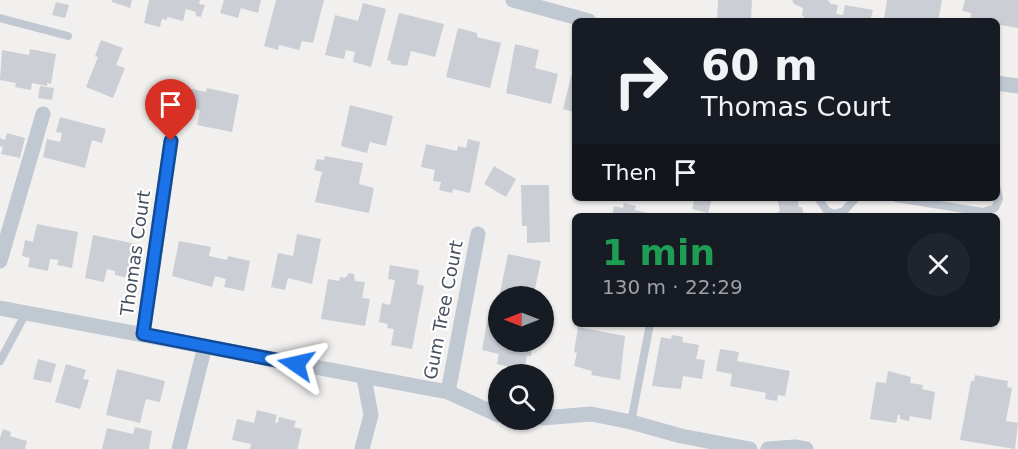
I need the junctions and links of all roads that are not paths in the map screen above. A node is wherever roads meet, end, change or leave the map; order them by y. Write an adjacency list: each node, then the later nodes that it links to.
1 (513, 0): 3 (street)
2 (0, 18): 4 (lane)
3 (578, 18)
4 (68, 36)
5 (1000, 84): 6 (street)
6 (1018, 86)
7 (43, 114): 16 (street)
8 (171, 141): 20 (street, Thomas Court)
9 (820, 201): 13 (lane)
10 (853, 201): 14 (lane)
11 (915, 201): 12 (lane)
12 (998, 201)
13 (832, 213)
14 (837, 213)
15 (478, 234): 24 (street, Gum Tree Court)
16 (0, 261)
17 (0, 308): 18 (street)
18 (26, 313): 20 (street); 22 (lane)
19 (649, 327): 27 (lane)
20 (143, 334): 21 (street)
21 (205, 346): 23 (street); 28 (street)
22 (0, 361)
23 (364, 378): 24 (street); 29 (street)
24 (448, 393): 25 (street)
25 (488, 411)
26 (554, 417): 27 (street)
27 (631, 422): 30 (street)
28 (179, 449)
29 (362, 449)
30 (750, 449)
31 (768, 449): 32 (street)
32 (806, 449)

